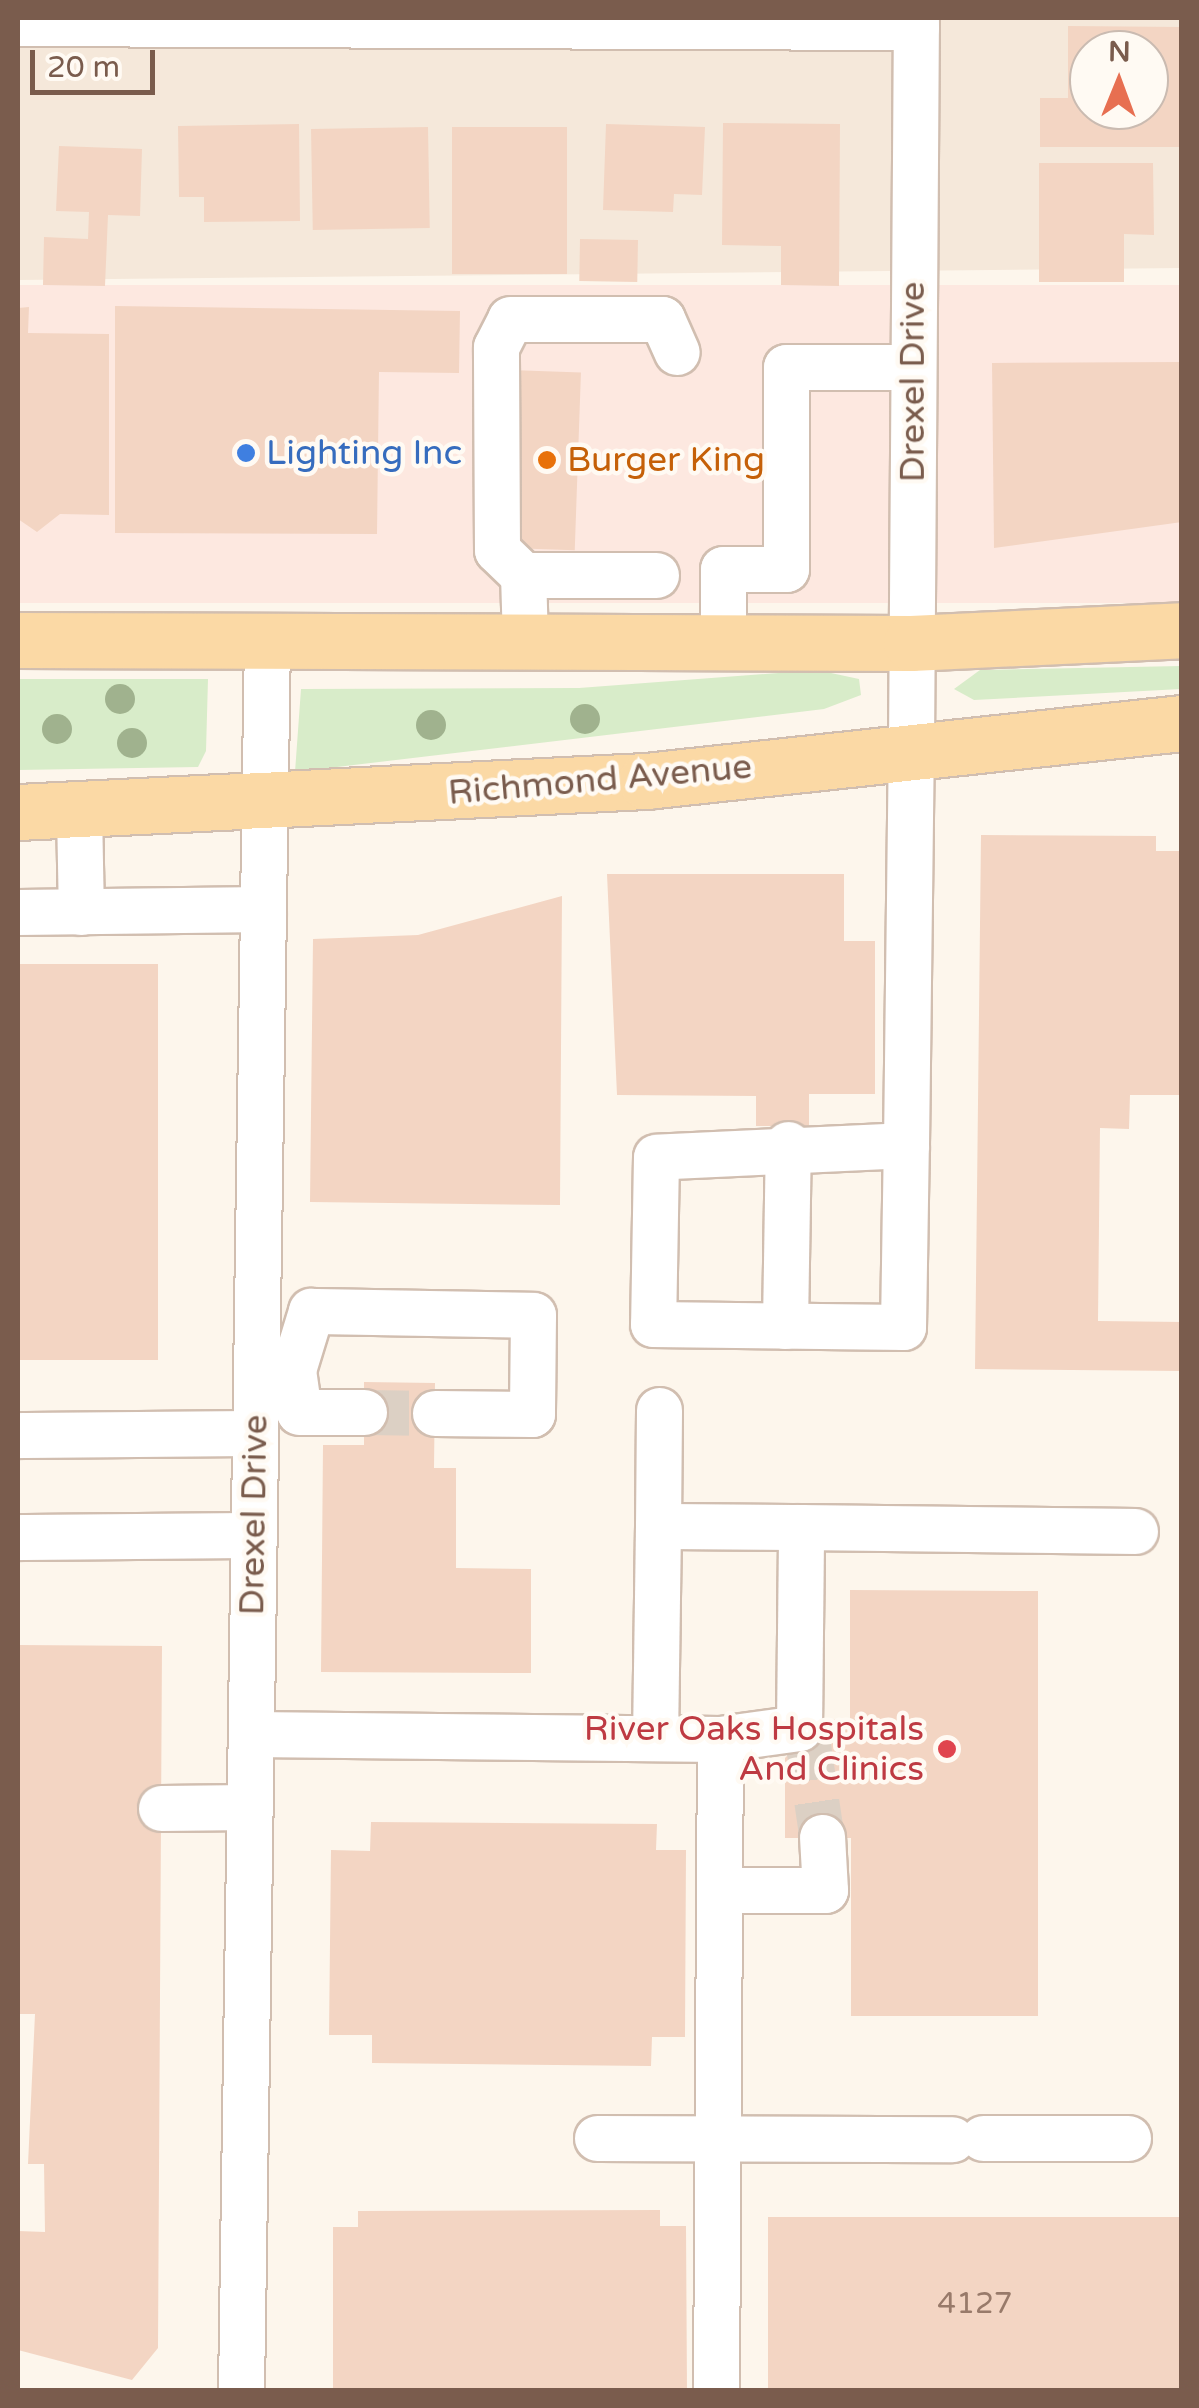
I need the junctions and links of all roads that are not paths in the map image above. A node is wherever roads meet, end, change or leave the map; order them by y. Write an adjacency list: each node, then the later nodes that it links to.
1 (916, 22): 2 (street); 4 (street, Drexel Drive)
2 (18, 24)
3 (677, 352): 5 (street)
4 (913, 367): 11 (street); 12 (street, Drexel Drive)
5 (523, 575): 6 (street); 10 (street)
6 (656, 576)
7 (1182, 630): 12 (main road)
8 (18, 640): 9 (main road)
9 (267, 640): 10 (main road); 15 (street, Drexel Drive)
10 (524, 641): 11 (main road)
11 (723, 642): 12 (main road)
12 (911, 643): 14 (street, Drexel Drive)
13 (1182, 723): 14 (main road, Richmond Avenue)
14 (911, 747): 15 (main road, Richmond Avenue); 22 (street, Drexel Drive)
15 (264, 804): 16 (main road, Richmond Avenue); 18 (street, Drexel Drive)
16 (79, 810): 17 (main road, Richmond Avenue); 20 (street)
17 (18, 812)
18 (263, 909): 20 (street); 24 (street, Drexel Drive)
19 (18, 912): 20 (street)
20 (82, 912)
21 (788, 1144): 22 (street); 23 (street); 23 (street)
22 (906, 1145): 23 (street, Drexel Drive)
23 (785, 1326)
24 (275, 1375): 26 (street); 27 (street); 28 (street, Drexel Drive)
25 (659, 1410): 30 (street)
26 (364, 1412)
27 (435, 1413)
28 (255, 1433): 29 (street); 33 (street, Drexel Drive)
29 (18, 1435)
30 (658, 1526): 31 (street); 36 (street)
31 (801, 1527): 32 (street); 37 (street)
32 (1134, 1531)
33 (254, 1534): 34 (street); 35 (street, Drexel Drive)
34 (18, 1537)
35 (250, 1734): 36 (street); 38 (street, Drexel Drive)
36 (656, 1737): 37 (street)
37 (720, 1739): 41 (street)
38 (249, 1807): 39 (street); 45 (street, Drexel Drive)
39 (161, 1808)
40 (822, 1837): 41 (street)
41 (719, 1890): 44 (street)
42 (597, 2138): 44 (street)
43 (1128, 2138): 44 (street)
44 (718, 2139): 46 (street)
45 (241, 2390)
46 (716, 2390)

